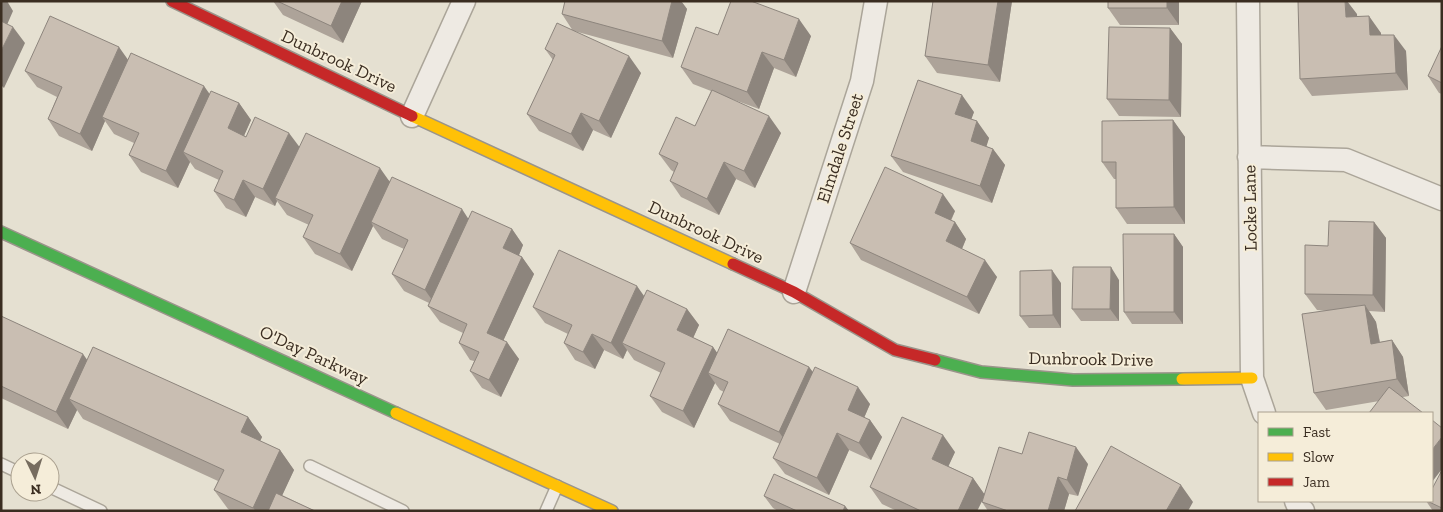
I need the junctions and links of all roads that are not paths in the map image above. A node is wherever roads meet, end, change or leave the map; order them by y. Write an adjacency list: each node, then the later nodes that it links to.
1 (172, 1): 5 (street, Dunbrook Drive)
2 (464, 1): 5 (street)
3 (876, 1): 9 (street, Elmdale Street)
4 (1248, 1): 6 (street, Locke Lane)
5 (412, 116): 9 (street, Dunbrook Drive)
6 (1249, 157): 7 (street); 10 (street, Locke Lane)
7 (1442, 199)
8 (1, 232): 13 (street, O'Day Parkway)
9 (794, 292): 10 (street, Dunbrook Drive)
10 (1252, 378): 11 (street, Locke Lane)
11 (1264, 412)
12 (310, 466): 16 (lane)
13 (557, 486): 17 (lane); 18 (street, O'Day Parkway)
14 (60, 492): 15 (lane)
15 (101, 511)
16 (403, 511)
17 (546, 511)
18 (612, 511)

